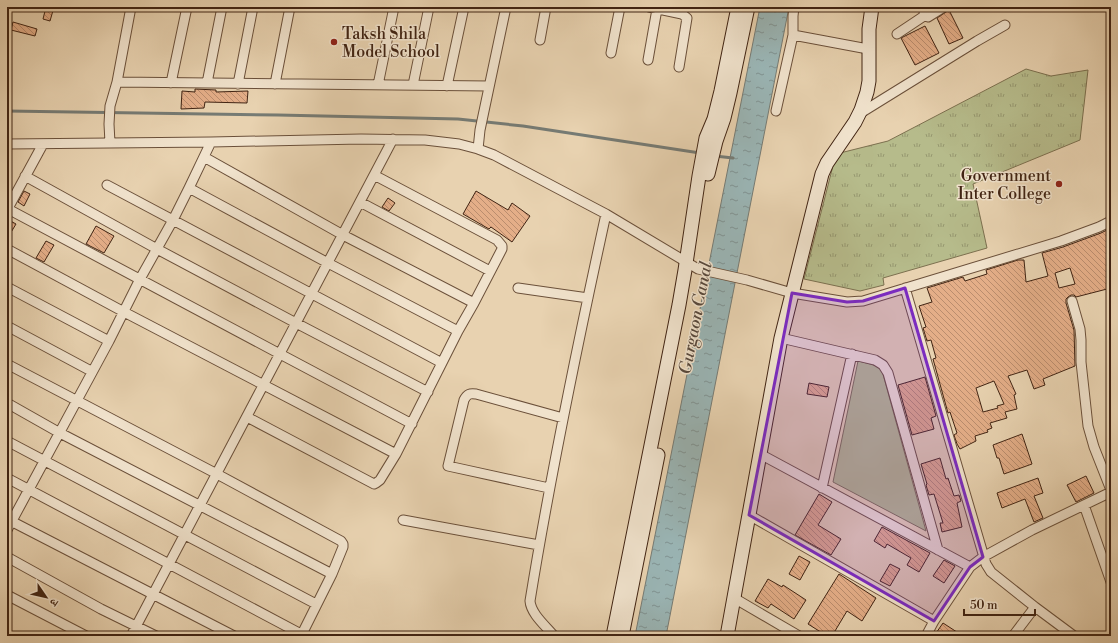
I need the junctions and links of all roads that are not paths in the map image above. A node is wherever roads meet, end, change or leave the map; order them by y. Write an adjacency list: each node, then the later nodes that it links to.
1 (131, 7): 27 (street)
2 (187, 7): 28 (street)
3 (222, 7): 29 (street)
4 (253, 7): 30 (street)
5 (290, 7): 31 (street)
6 (394, 7): 32 (street)
7 (429, 7): 33 (street)
8 (464, 7): 34 (street)
9 (506, 7): 35 (street)
10 (546, 7): 22 (street)
11 (620, 7): 24 (street)
12 (738, 7): 39 (main road)
13 (748, 7): 39 (main road)
14 (794, 7): 21 (street)
15 (872, 7): 23 (main road)
16 (944, 7): 18 (street)
17 (653, 8): 25 (street); 26 (street)
18 (925, 11): 20 (street)
19 (1005, 26): 37 (street)
20 (897, 34)
21 (793, 35): 23 (street); 36 (street)
22 (540, 40)
23 (868, 49): 37 (main road)
24 (611, 53)
25 (648, 60)
26 (679, 67)
27 (117, 82): 28 (street); 41 (street)
28 (171, 83): 29 (street)
29 (207, 83): 30 (street)
30 (238, 84): 31 (street)
31 (275, 84): 32 (street)
32 (378, 85): 33 (street)
33 (413, 86): 34 (street)
34 (447, 86): 35 (street)
35 (489, 86): 44 (street)
36 (776, 111)
37 (859, 115): 66 (main road)
38 (393, 140): 40 (street); 44 (street); 46 (street)
39 (711, 140): 59 (main road)
40 (211, 142): 41 (street); 45 (street)
41 (110, 143): 43 (street)
42 (7, 144): 43 (street)
43 (43, 144): 47 (street)
44 (478, 149): 52 (street)
45 (204, 157): 49 (street); 55 (street)
46 (374, 175): 50 (street); 60 (street)
47 (25, 176): 51 (street); 56 (street)
48 (108, 185): 53 (street)
49 (190, 188): 53 (street); 58 (street)
50 (360, 202): 55 (street); 60 (street)
51 (7, 210): 61 (street)
52 (606, 214): 59 (street); 67 (street)
53 (173, 220): 56 (street); 65 (street)
54 (1111, 221): 64 (street)
55 (343, 235): 58 (street); 69 (street)
56 (157, 249): 61 (street); 71 (street)
57 (7, 250): 70 (street)
58 (328, 263): 65 (street); 73 (street)
59 (694, 266): 66 (street); 126 (main road); 127 (main road)
60 (490, 272): 69 (street)
61 (140, 279): 70 (street); 76 (street)
62 (7, 287): 75 (street)
63 (518, 288): 67 (street)
64 (905, 288): 66 (street); 108 (street)
65 (312, 293): 71 (street); 78 (street)
66 (792, 293): 74 (main road)
67 (588, 298): 86 (street)
68 (1072, 301): 98 (street)
69 (474, 303): 73 (street)
70 (124, 312): 75 (street); 81 (street)
71 (296, 323): 76 (street); 82 (street)
72 (7, 326): 80 (street)
73 (458, 331): 78 (street)
74 (781, 338): 77 (street); 91 (main road)
75 (108, 341): 80 (street)
76 (280, 354): 81 (street); 87 (street)
77 (852, 354): 96 (street); 106 (street)
78 (442, 363): 82 (street)
79 (7, 364): 83 (street)
80 (91, 372): 83 (street)
81 (264, 384): 85 (street); 90 (street)
82 (428, 392): 87 (street)
83 (76, 400): 88 (street); 93 (street)
84 (7, 403): 88 (street)
85 (246, 417): 90 (street); 93 (street)
86 (563, 418): 95 (street); 95 (street)
87 (412, 424): 90 (street)
88 (60, 433): 92 (street); 99 (street)
89 (7, 441): 92 (street)
90 (396, 454)
91 (760, 454): 96 (street); 101 (main road)
92 (44, 460): 97 (street); 104 (street)
93 (217, 474): 99 (street); 111 (street)
94 (7, 478): 97 (street)
95 (549, 488): 105 (street)
96 (822, 488): 106 (street)
97 (29, 489): 103 (street); 109 (street)
98 (1111, 491): 100 (street)
99 (200, 505): 104 (street); 111 (street)
100 (1084, 505): 108 (street); 112 (street)
101 (749, 515): 115 (main road); 118 (street)
102 (403, 520): 105 (street)
103 (8, 523): 113 (street)
104 (184, 535): 109 (street); 116 (street)
105 (539, 545): 125 (street)
106 (938, 550): 110 (street)
107 (7, 557): 119 (street)
108 (984, 557): 110 (street); 117 (street)
109 (169, 563): 113 (street); 120 (street)
110 (970, 567): 118 (street)
111 (332, 574): 116 (street)
112 (1111, 582)
113 (153, 594): 119 (street); 124 (street)
114 (7, 595): 121 (street)
115 (734, 598): 128 (main road); 129 (street)
116 (316, 604): 120 (street)
117 (1035, 607): 131 (street); 132 (street)
118 (934, 621): 130 (street)
119 (136, 626): 122 (street); 123 (street)
120 (301, 635)
121 (86, 636)
122 (131, 636)
123 (156, 636)
124 (234, 636)
125 (554, 636)
126 (613, 636)
127 (622, 636)
128 (727, 636)
129 (799, 636)
130 (926, 636)
131 (1013, 636)
132 (1074, 636)

